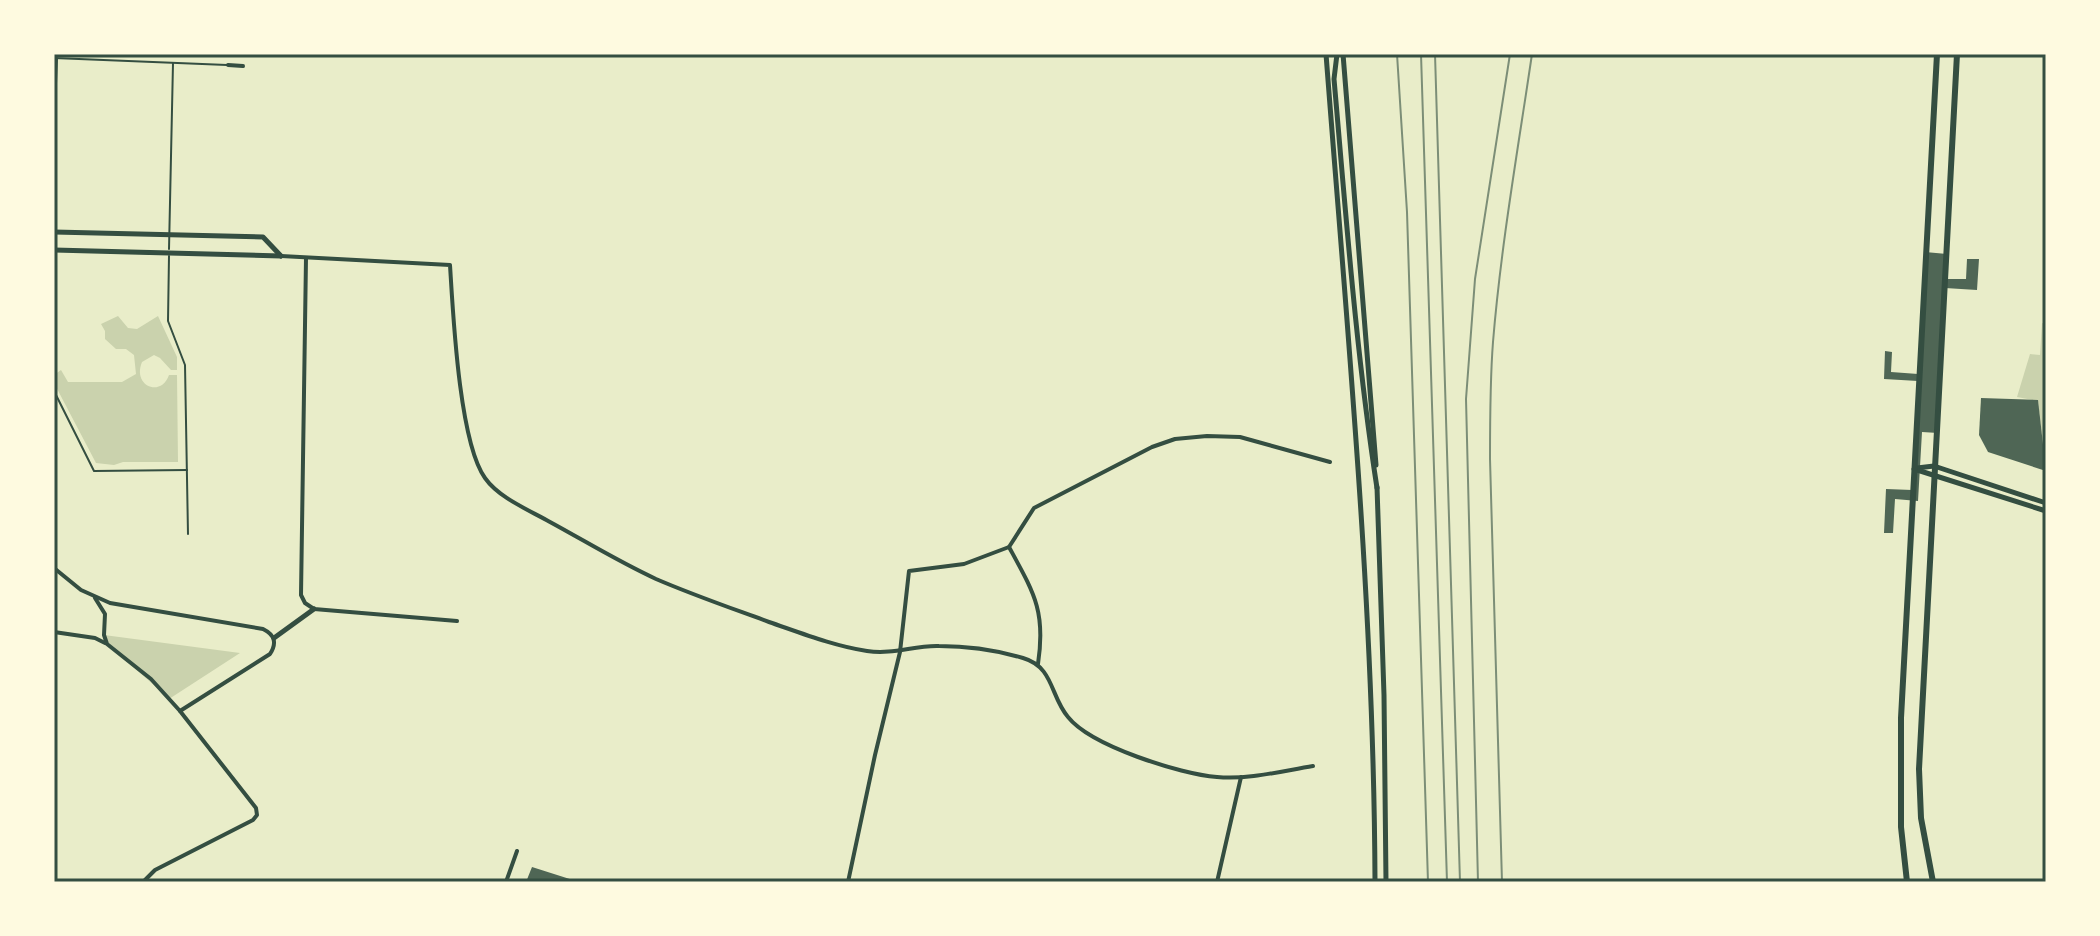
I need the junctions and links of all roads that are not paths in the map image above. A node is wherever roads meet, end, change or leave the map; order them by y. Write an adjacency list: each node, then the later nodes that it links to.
1 (1326, 54): 44 (street)
2 (1340, 54): 22 (street); 22 (street)
3 (1937, 54): 19 (main road)
4 (1957, 54): 18 (main road)
5 (56, 58): 6 (lane); 9 (lane)
6 (173, 63): 7 (lane); 11 (lane)
7 (228, 65): 8 (street)
8 (243, 66)
9 (54, 132)
10 (54, 232): 11 (street)
11 (170, 235): 13 (lane); 14 (street)
12 (54, 250): 13 (street)
13 (169, 254): 14 (street); 20 (lane)
14 (281, 256): 15 (street)
15 (306, 258): 29 (street); 34 (street)
16 (54, 391): 20 (lane)
17 (1330, 462): 26 (street)
18 (1934, 466): 19 (street); 21 (main road); 23 (street)
19 (1914, 469): 21 (street); 46 (main road)
20 (187, 470): 25 (lane)
21 (1934, 474): 24 (street); 47 (main road)
22 (1377, 488): 45 (street)
23 (2046, 503)
24 (2046, 511)
25 (188, 534)
26 (1009, 547): 34 (street); 35 (street)
27 (54, 568): 28 (street)
28 (95, 598): 32 (street); 33 (street)
29 (314, 609): 30 (street); 32 (street)
30 (457, 621)
31 (54, 632): 33 (street)
32 (272, 635): 36 (street)
33 (107, 644): 36 (street)
34 (900, 652): 35 (street); 42 (street)
35 (1038, 664): 38 (street)
36 (180, 711): 40 (street)
37 (1313, 766): 38 (street)
38 (1241, 777): 43 (street)
39 (517, 851): 41 (street)
40 (143, 882)
41 (506, 882)
42 (848, 882)
43 (1217, 882)
44 (1375, 882)
45 (1386, 882)
46 (1907, 882)
47 (1933, 882)

